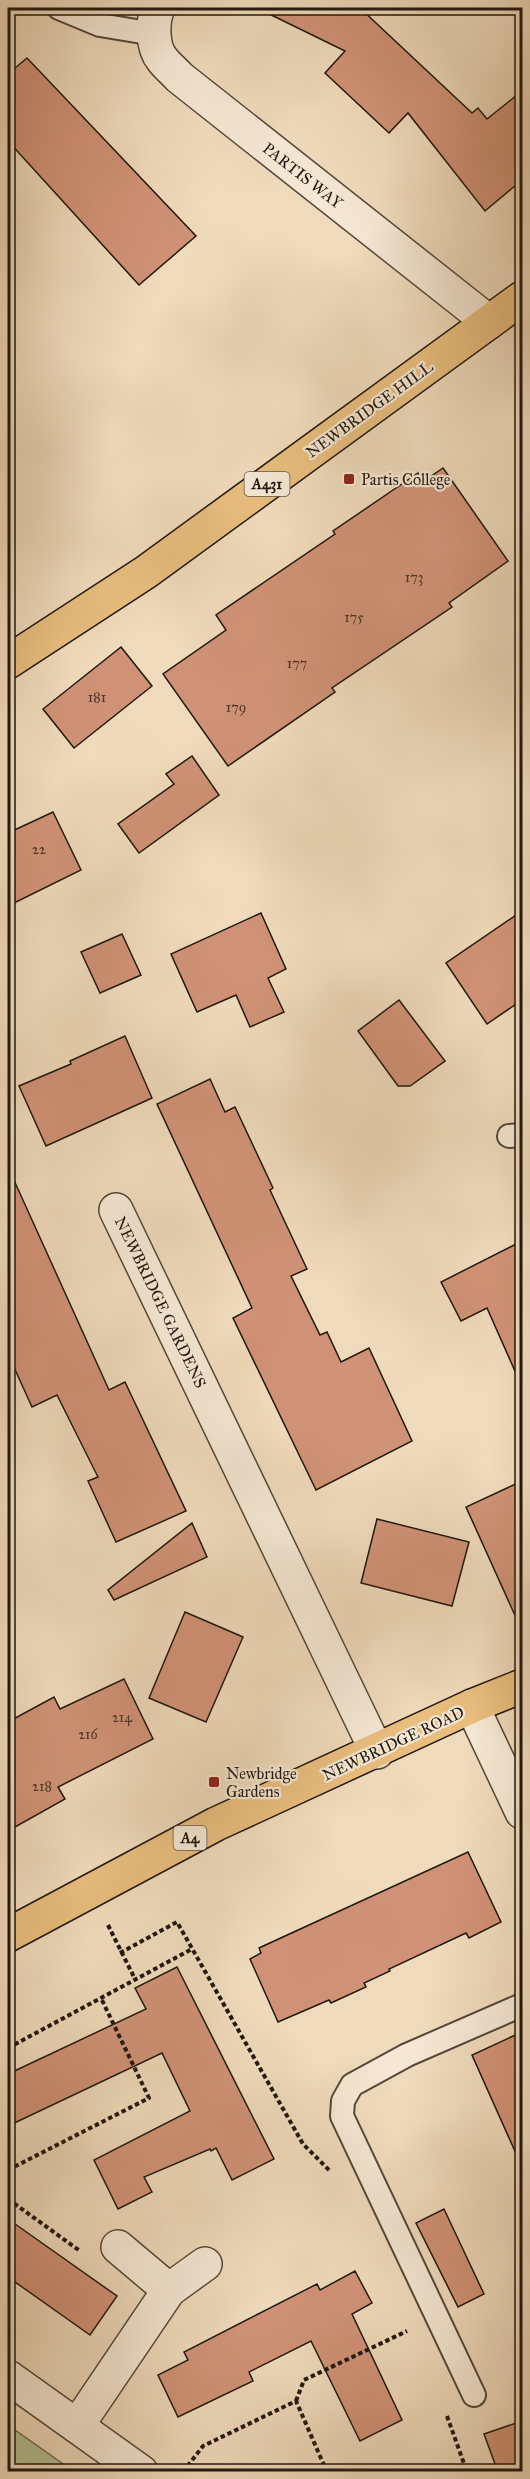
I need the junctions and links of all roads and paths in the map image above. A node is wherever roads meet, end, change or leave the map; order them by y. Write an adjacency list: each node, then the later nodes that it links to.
1 (59, 8): 2 (lane)
2 (156, 21): 4 (street, PARTIS WAY)
3 (522, 298): 4 (main road, NEWBRIDGE HILL / A431)
4 (489, 322): 5 (main road, NEWBRIDGE HILL / A431)
5 (8, 663)
6 (116, 1210): 9 (street, NEWBRIDGE GARDENS)
7 (522, 1686): 8 (main road, NEWBRIDGE ROAD / A4)
8 (472, 1706): 9 (main road, NEWBRIDGE ROAD / A4); 10 (street)
9 (377, 1752): 11 (main road, NEWBRIDGE ROAD / A4)
10 (522, 1812)
11 (8, 1935)
12 (192, 1949): 13 (path); 13 (path); 18 (path)
13 (135, 1980): 14 (path)
14 (100, 1998): 16 (path); 17 (path)
15 (522, 2005): 26 (lane)
16 (8, 2048)
17 (8, 2170)
18 (335, 2176)
19 (118, 2247): 21 (street)
20 (206, 2264): 21 (street)
21 (169, 2290): 29 (street)
22 (403, 2320): 23 (path)
23 (408, 2331): 24 (path); 27 (path)
24 (412, 2341)
25 (8, 2377): 29 (street)
26 (474, 2395)
27 (296, 2401): 31 (path); 32 (path)
28 (444, 2411): 33 (path)
29 (77, 2426): 30 (street)
30 (141, 2472)
31 (183, 2472)
32 (327, 2472)
33 (467, 2472)

